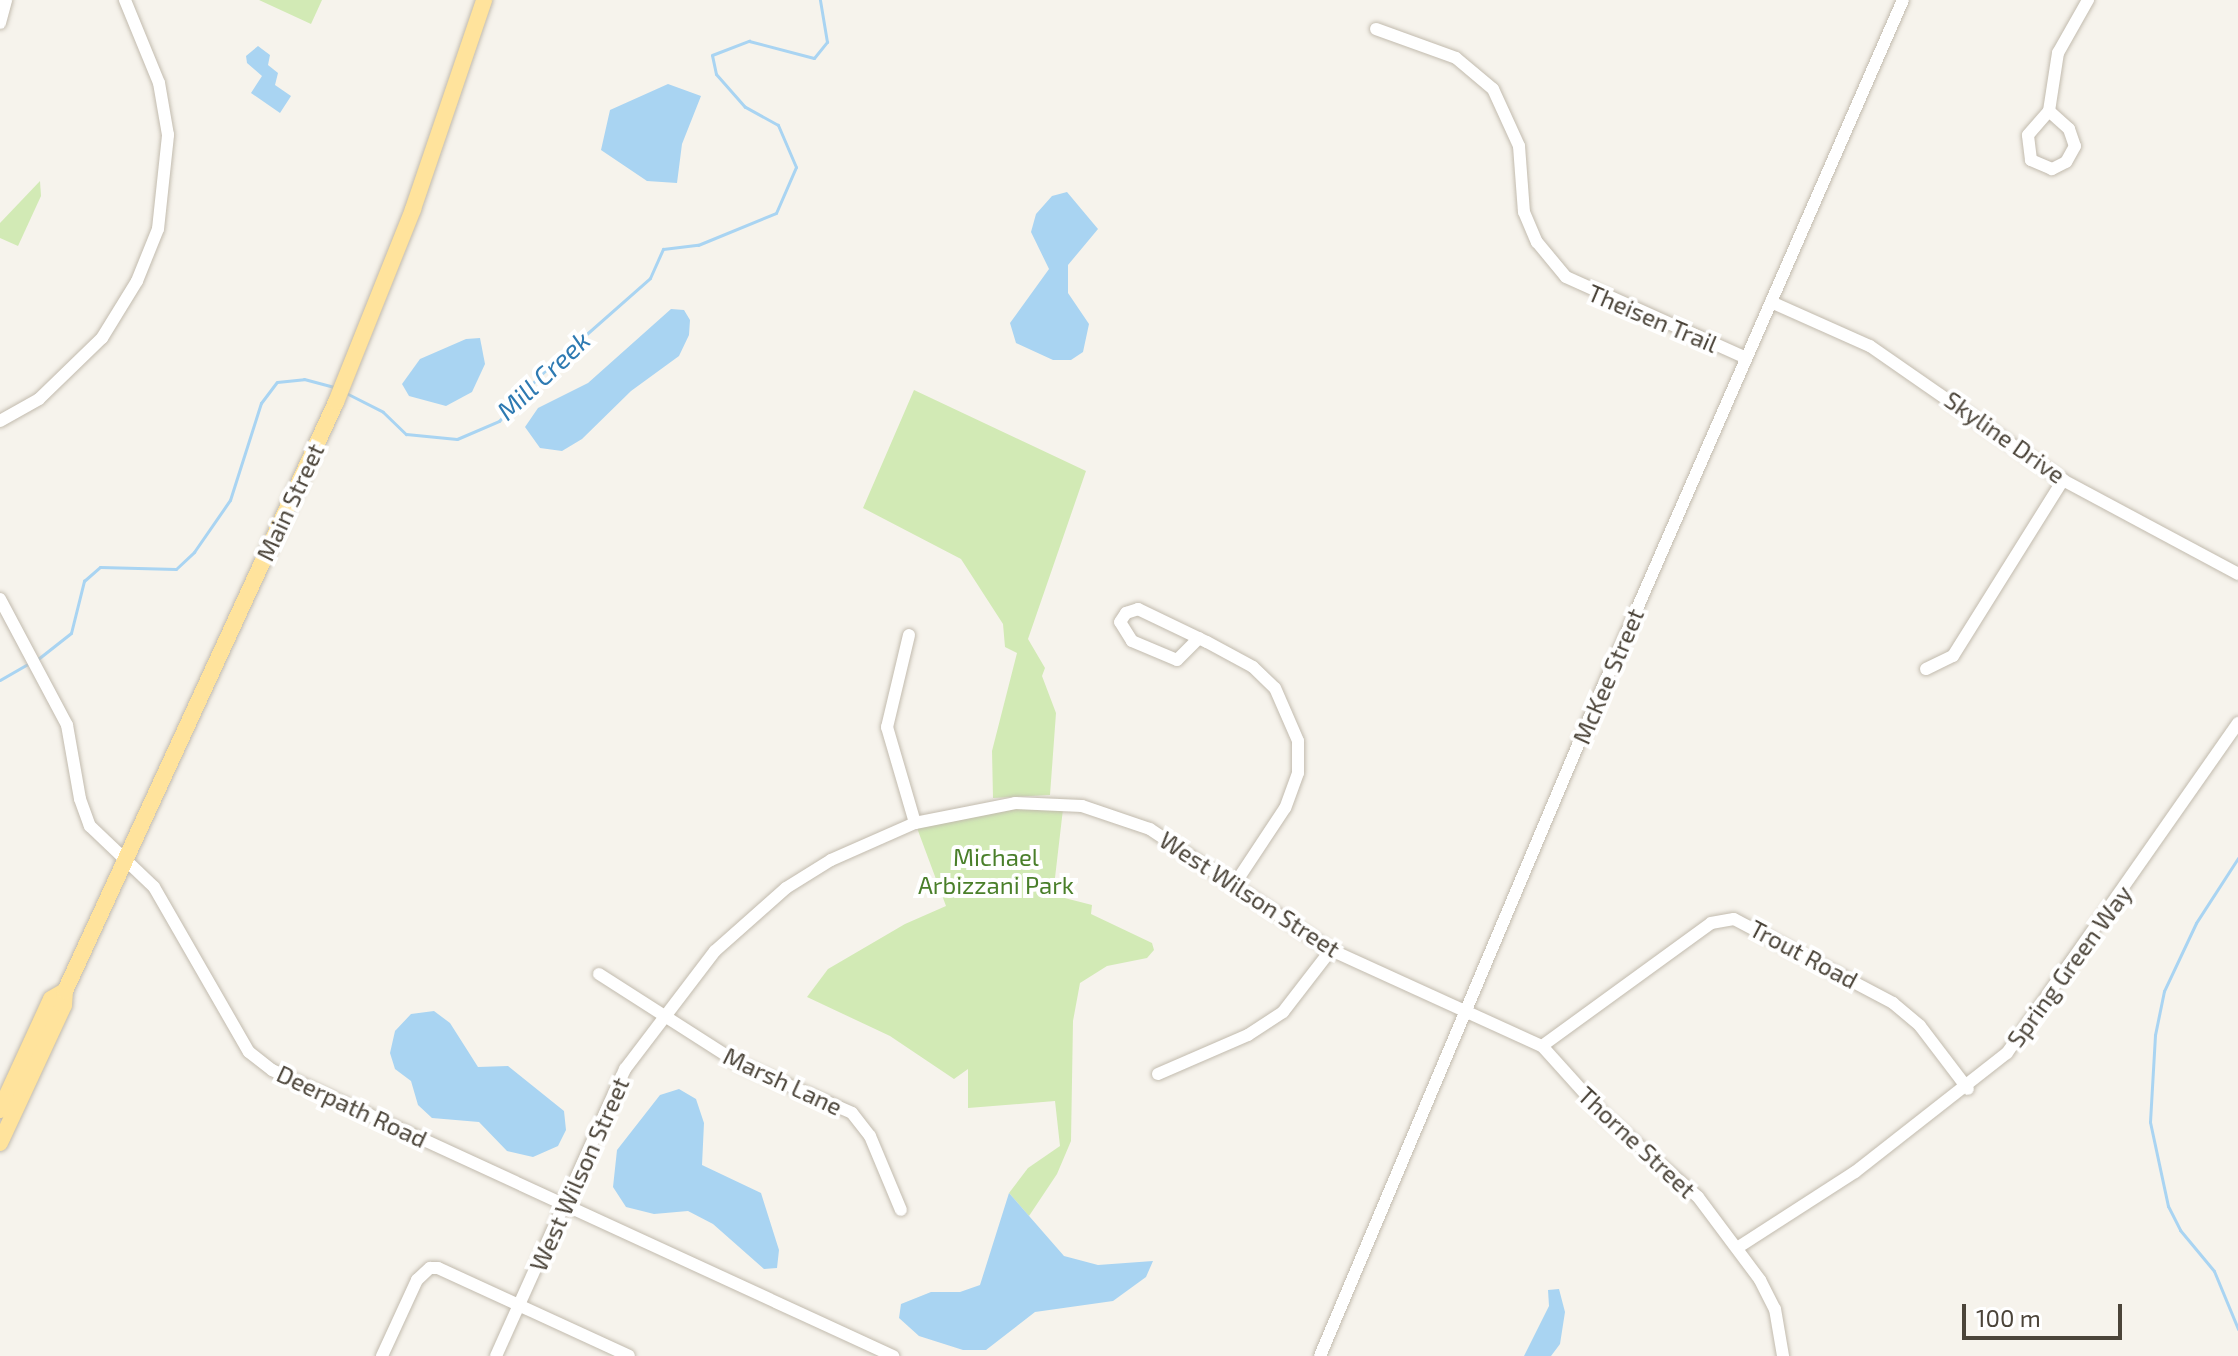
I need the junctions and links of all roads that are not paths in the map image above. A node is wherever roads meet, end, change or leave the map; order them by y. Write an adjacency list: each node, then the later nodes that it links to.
1 (6, 0): 6 (street)
2 (125, 0): 11 (street)
3 (484, 0): 20 (main road, Main Street)
4 (1903, 0): 9 (street, McKee Street)
5 (2088, 0): 8 (street)
6 (0, 23)
7 (1376, 29): 10 (street, Theisen Trail)
8 (2049, 111): 8 (street)
9 (1771, 302): 10 (street, McKee Street); 12 (street, Skyline Drive)
10 (1746, 358): 25 (street, McKee Street)
11 (0, 421)
12 (2063, 480): 13 (street, Skyline Drive); 17 (street)
13 (2238, 574)
14 (0, 599): 20 (street, Deerpath Road)
15 (909, 635): 19 (street)
16 (1199, 638): 16 (street); 21 (street)
17 (1926, 669)
18 (2238, 723): 29 (street, Spring Green Way)
19 (915, 823): 21 (street, West Wilson Street); 26 (street, West Wilson Street)
20 (125, 859): 24 (main road, Main Street); 32 (street, Deerpath Road)
21 (1236, 882): 22 (street, West Wilson Street)
22 (1331, 950): 25 (street, West Wilson Street); 28 (street)
23 (599, 974): 26 (street, Marsh Lane)
24 (65, 991): 30 (main road, Main Street); 31 (main road, Main Street)
25 (1466, 1014): 27 (street, Thorne Street); 40 (street, McKee Street)
26 (662, 1016): 32 (street, West Wilson Street); 33 (street, Marsh Lane)
27 (1542, 1046): 29 (street, Trout Road); 34 (street, Thorne Street)
28 (1158, 1074)
29 (1968, 1089): 34 (street, Spring Green Way)
30 (0, 1110)
31 (0, 1143)
32 (565, 1206): 35 (street, West Wilson Street); 39 (street, Deerpath Road)
33 (901, 1210)
34 (1737, 1248): 41 (street, Thorne Street)
35 (520, 1305): 36 (street); 37 (street, West Wilson Street); 38 (street)
36 (382, 1356)
37 (496, 1356)
38 (629, 1356)
39 (893, 1356)
40 (1320, 1356)
41 (1783, 1356)

